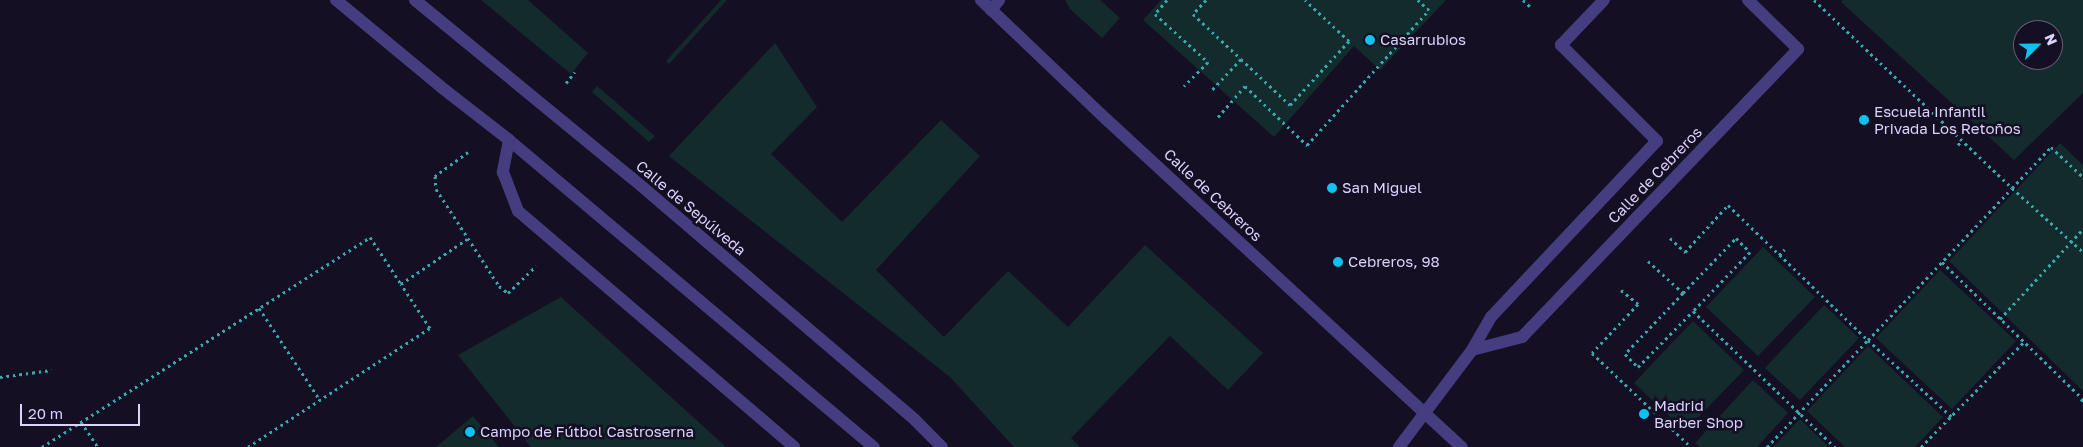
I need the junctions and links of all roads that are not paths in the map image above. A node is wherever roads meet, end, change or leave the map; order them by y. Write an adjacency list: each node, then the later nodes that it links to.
1 (336, 0): 7 (street)
2 (415, 0): 12 (street, Calle de Sepúlveda)
3 (981, 0): 6 (street, Calle de Cebreros)
4 (1604, 0): 8 (street, Calle de Cebreros)
5 (1748, 0): 8 (street, Calle de Cebreros)
6 (995, 5): 9 (street, Calle de Cebreros)
7 (510, 140): 10 (street); 11 (street)
8 (1472, 350): 9 (street, Calle de Cebreros)
9 (1424, 413): 13 (street, Calle de Cebreros); 14 (street, Calle de Cebreros)
10 (794, 447)
11 (874, 447)
12 (942, 447)
13 (1399, 447)
14 (1462, 447)

